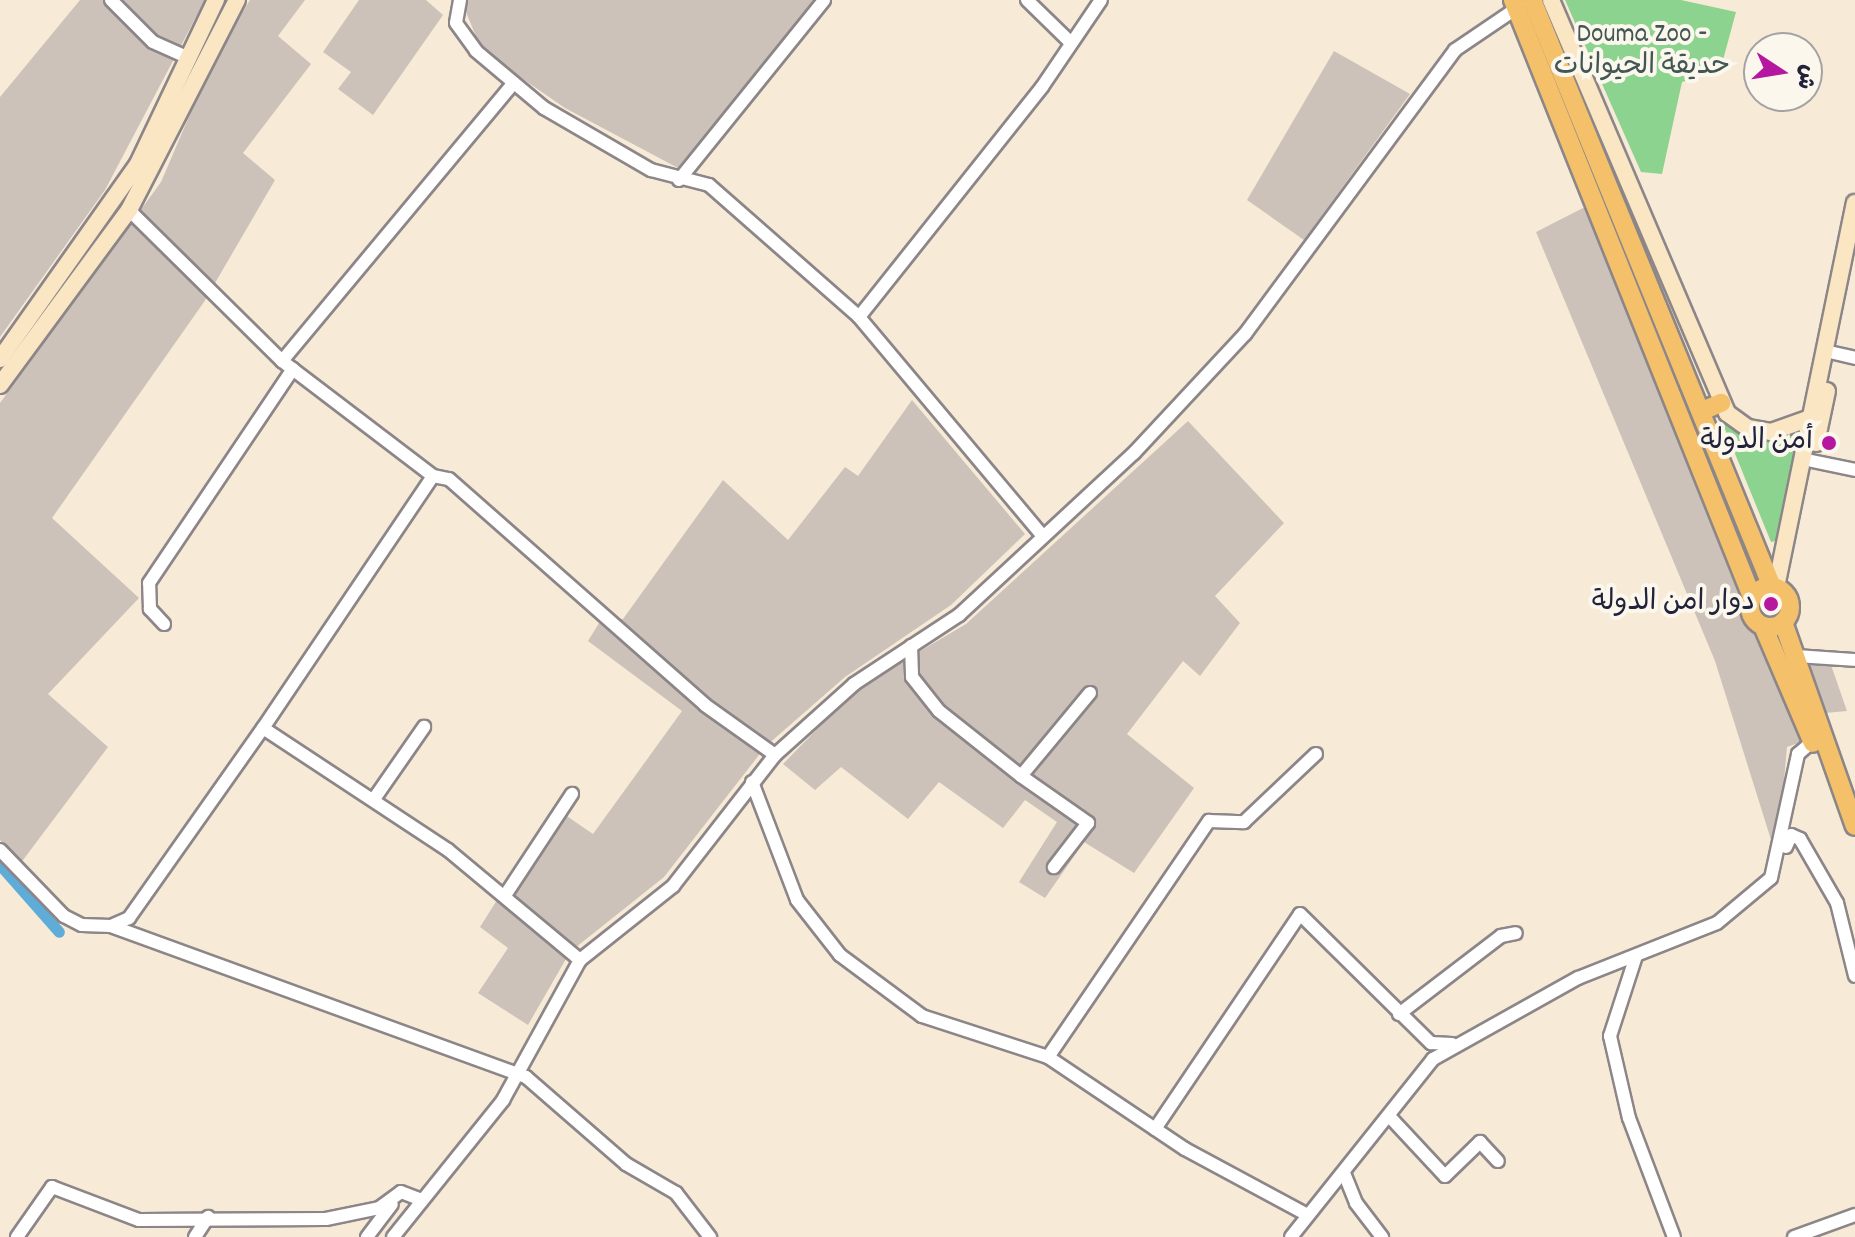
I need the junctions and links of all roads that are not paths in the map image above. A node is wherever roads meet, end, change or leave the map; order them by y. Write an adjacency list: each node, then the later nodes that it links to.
1 (111, 0): 11 (street)
2 (216, 0): 11 (main road)
3 (237, 0): 11 (main road)
4 (824, 0): 13 (street)
5 (1027, 0): 10 (street)
6 (1101, 0): 10 (street)
7 (1551, 0): 16 (main road)
8 (457, 1): 12 (street)
9 (1523, 2): 17 (main road); 32 (street)
10 (1070, 42): 20 (street)
11 (193, 59): 15 (main road); 23 (main road)
12 (514, 83): 13 (street); 24 (street)
13 (679, 180): 20 (street)
14 (1855, 203): 18 (main road)
15 (129, 210): 24 (street); 25 (main road)
16 (1640, 214): 17 (main road); 26 (main road)
17 (1614, 227): 27 (main road); 34 (main road)
18 (1852, 239): 28 (main road)
19 (1855, 255): 21 (main road)
20 (859, 317): 32 (street)
21 (1834, 353): 22 (street); 29 (main road)
22 (1855, 358)
23 (0, 359)
24 (287, 365): 31 (street); 36 (street)
25 (0, 385)
26 (1721, 403): 27 (main road); 28 (main road)
27 (1702, 411): 33 (main road)
28 (1810, 418): 33 (main road)
29 (1812, 461): 30 (street); 33 (main road)
30 (1855, 470)
31 (433, 476): 43 (street); 46 (street)
32 (1043, 536): 38 (street)
33 (1777, 589): 34 (main road); 35 (main road)
34 (1752, 597): 37 (main road)
35 (1783, 622): 37 (main road); 39 (main road)
36 (164, 624)
37 (1763, 626): 44 (main road)
38 (911, 646): 46 (street); 47 (street)
39 (1795, 656): 40 (street); 48 (main road)
40 (1855, 660)
41 (1090, 693): 47 (street)
42 (424, 727): 51 (street)
43 (263, 728): 51 (street); 57 (street)
44 (1812, 742): 48 (main road); 54 (street)
45 (1316, 754): 64 (street)
46 (775, 755): 49 (street)
47 (1021, 776): 55 (street)
48 (1836, 779): 52 (main road)
49 (752, 782): 60 (street); 64 (street)
50 (572, 794): 56 (street)
51 (374, 799): 56 (street)
52 (1855, 826)
53 (0, 850): 57 (street)
54 (1780, 861): 59 (street); 61 (street)
55 (1054, 867)
56 (506, 894): 60 (street)
57 (111, 926): 65 (street)
58 (1516, 933): 62 (street)
59 (1635, 959): 63 (street); 82 (street)
60 (580, 960): 65 (street)
61 (1855, 976)
62 (1399, 1014): 63 (street); 67 (street)
63 (1452, 1044): 66 (street)
64 (1048, 1057): 67 (street)
65 (517, 1074): 70 (street); 79 (street)
66 (1389, 1116): 68 (street); 69 (street)
67 (1155, 1129): 72 (street)
68 (1498, 1161)
69 (1344, 1173): 72 (street); 81 (street)
70 (419, 1199): 71 (street); 78 (street)
71 (394, 1202): 74 (street); 77 (street)
72 (1304, 1213): 80 (street)
73 (1855, 1215): 83 (street)
74 (208, 1217): 75 (street); 76 (street)
75 (17, 1237)
76 (195, 1237)
77 (367, 1237)
78 (393, 1237)
79 (710, 1237)
80 (1291, 1237)
81 (1382, 1237)
82 (1674, 1237)
83 (1794, 1237)

